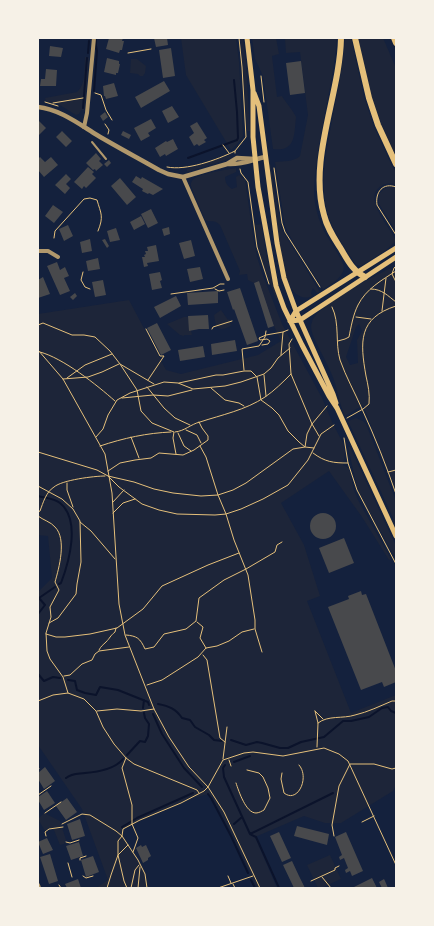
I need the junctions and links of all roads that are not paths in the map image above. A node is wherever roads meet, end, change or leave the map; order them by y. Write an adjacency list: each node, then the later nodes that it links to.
1 (94, 38): 9 (street)
2 (247, 38): 7 (main road)
3 (341, 38): 20 (highway)
4 (355, 38): 14 (highway)
5 (394, 38): 6 (highway)
6 (396, 43)
7 (253, 90): 11 (main road); 13 (main road)
8 (38, 106): 9 (street)
9 (84, 127): 15 (street)
10 (92, 142): 12 (lane)
11 (265, 157): 13 (street); 23 (main road)
12 (106, 159)
13 (255, 159): 15 (street); 25 (main road)
14 (396, 164)
15 (183, 177): 22 (street)
16 (396, 248): 20 (main road)
17 (38, 251): 18 (street)
18 (58, 257)
19 (396, 257): 21 (main road)
20 (357, 273): 21 (highway); 23 (main road)
21 (365, 277): 24 (main road)
22 (228, 282)
23 (296, 311): 24 (main road); 25 (main road)
24 (300, 320): 25 (main road); 26 (main road)
25 (290, 321): 26 (main road)
26 (337, 408): 27 (main road)
27 (396, 536)

